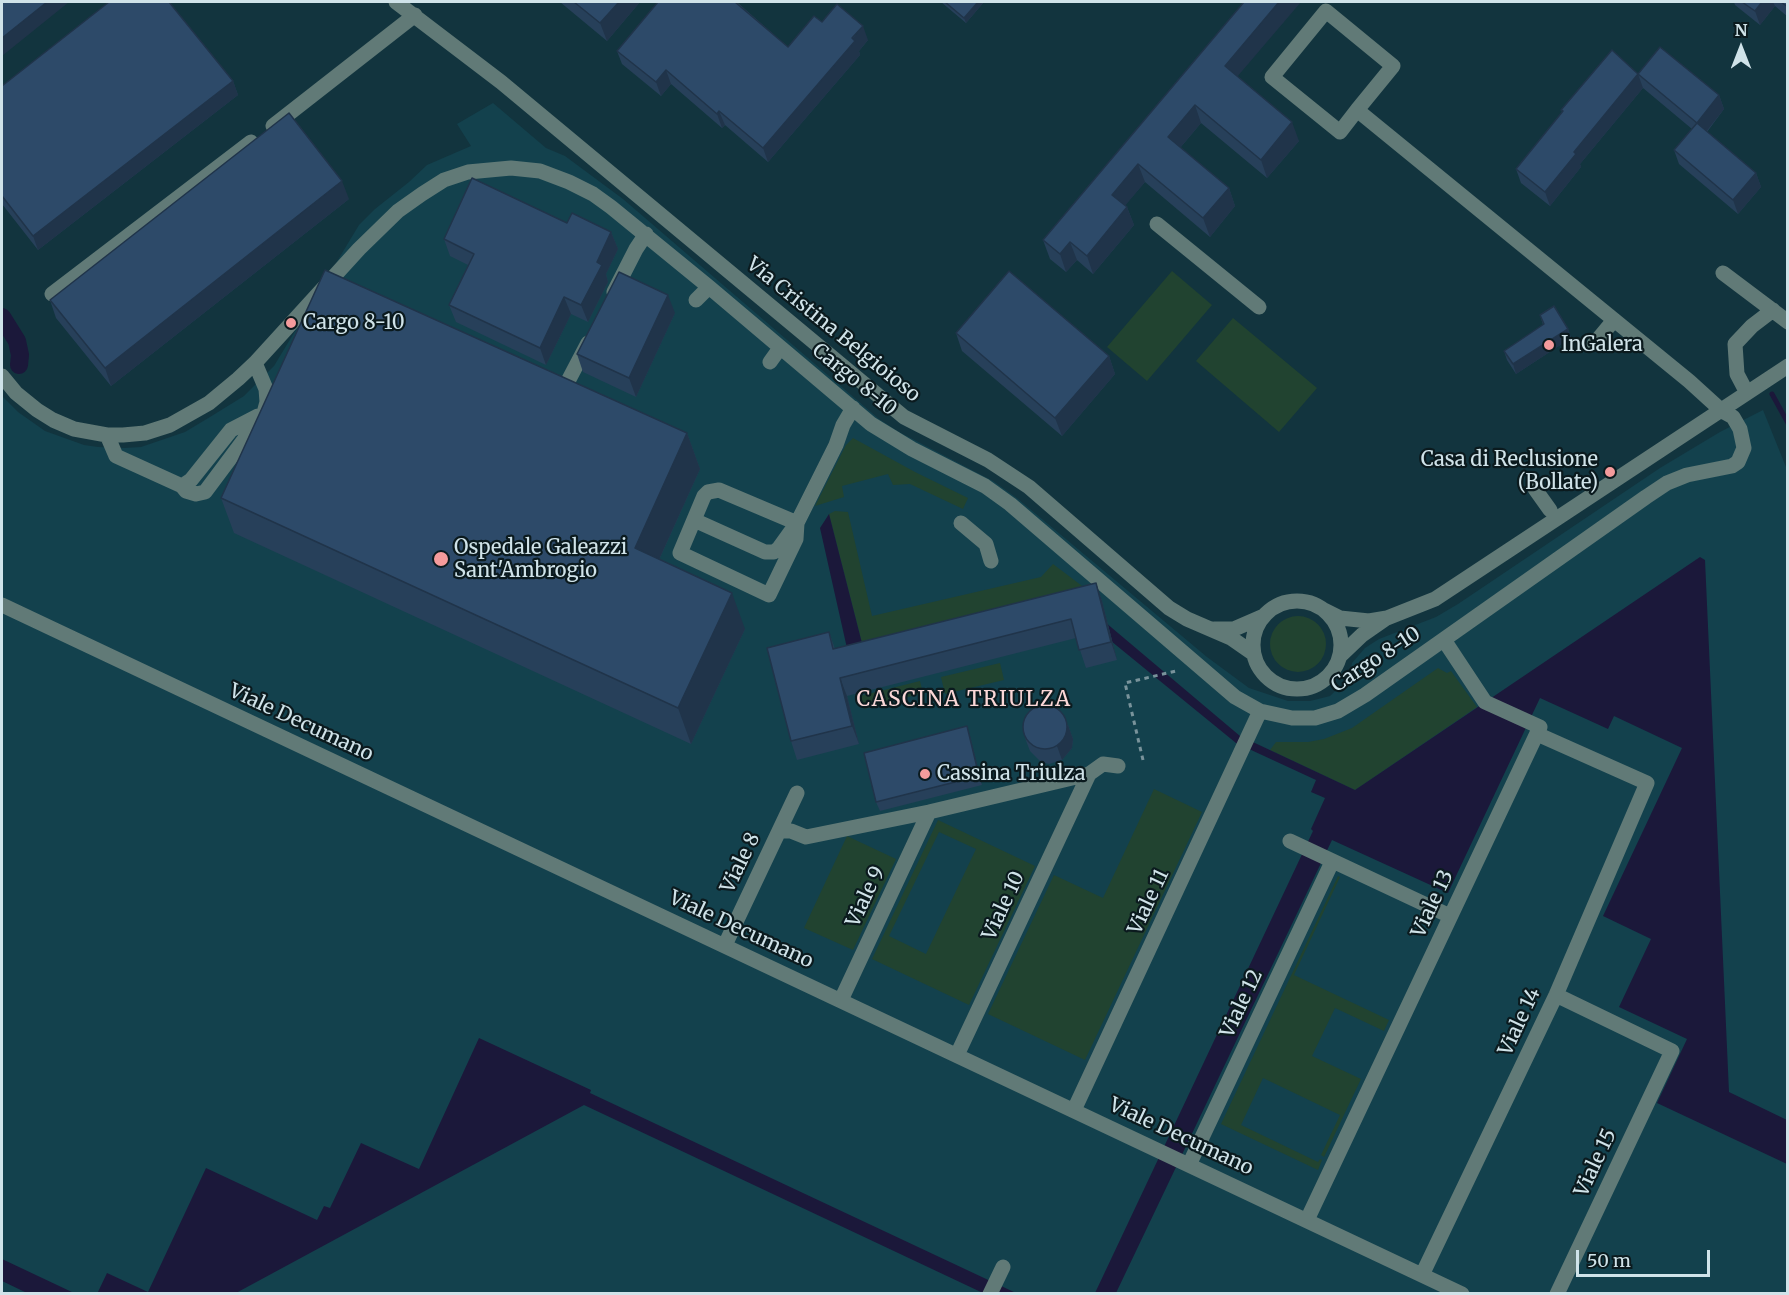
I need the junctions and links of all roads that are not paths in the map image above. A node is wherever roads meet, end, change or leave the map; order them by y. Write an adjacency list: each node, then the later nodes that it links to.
1 (396, 2): 2 (street, Via Cristina Belgioioso)
2 (415, 15): 10 (street); 39 (street, Via Cristina Belgioioso)
3 (1357, 110): 3 (street); 15 (street)
4 (1158, 224): 13 (street)
5 (646, 234): 7 (street, Cargo 8-10); 9 (street, Cargo 8-10); 12 (street)
6 (1723, 273): 14 (street)
7 (336, 275): 8 (street); 21 (street, Cargo 8-10)
8 (348, 286)
9 (709, 287): 11 (street); 19 (street, Cargo 8-10)
10 (52, 294)
11 (696, 300)
12 (609, 301)
13 (1259, 307)
14 (1773, 310): 16 (street); 25 (street)
15 (1614, 320): 18 (street); 27 (street)
16 (1788, 322)
17 (593, 333): 24 (street)
18 (1594, 344)
19 (780, 348): 20 (street); 26 (street, Cargo 8-10)
20 (770, 362)
21 (255, 363): 28 (street, Cargo 8-10); 28 (street)
22 (1788, 366): 25 (street)
23 (2, 376): 28 (street, Cargo 8-10)
24 (566, 385)
25 (1747, 393): 27 (street)
26 (853, 408): 32 (street); 43 (street, Cargo 8-10)
27 (1722, 411): 38 (street); 40 (street, Cargo 8-10)
28 (107, 435)
29 (1535, 489): 30 (street)
30 (1550, 510)
31 (694, 520): 32 (street); 32 (street); 32 (street)
32 (797, 523)
33 (961, 523): 34 (street)
34 (991, 561)
35 (2, 604): 53 (street, Viale Decumano)
36 (1324, 610): 37 (street); 38 (street); 42 (street)
37 (1264, 616): 39 (street, Via Cristina Belgioioso); 41 (street)
38 (1387, 618): 42 (street)
39 (1211, 629): 41 (street, Via Cristina Belgioioso)
40 (1444, 640): 43 (street, Cargo 8-10); 44 (street)
41 (1254, 654): 42 (street)
42 (1341, 655)
43 (1260, 711): 57 (street, Viale 11)
44 (1536, 734): 52 (street, Viale 13); 54 (street, Viale 14)
45 (1118, 766): 46 (street)
46 (1089, 774): 48 (street); 56 (street, Viale 10)
47 (797, 793): 49 (street, Viale 8)
48 (928, 812): 49 (street); 55 (street, Viale 9)
49 (779, 831): 53 (street, Viale 8)
50 (1290, 841): 51 (street)
51 (1332, 862): 52 (street); 58 (street, Viale 12)
52 (1450, 916): 59 (street, Viale 13)
53 (725, 945): 55 (street, Viale Decumano)
54 (1556, 995): 61 (street, Viale 14); 64 (street, Viale 15)
55 (841, 1000): 56 (street, Viale Decumano)
56 (957, 1055): 57 (street, Viale Decumano)
57 (1074, 1110): 58 (street, Viale Decumano)
58 (1190, 1165): 59 (street, Viale Decumano)
59 (1307, 1220): 61 (street, Viale Decumano)
60 (1003, 1267): 62 (street)
61 (1422, 1275): 63 (street, Viale Decumano)
62 (990, 1293)
63 (1462, 1293)
64 (1557, 1293)

